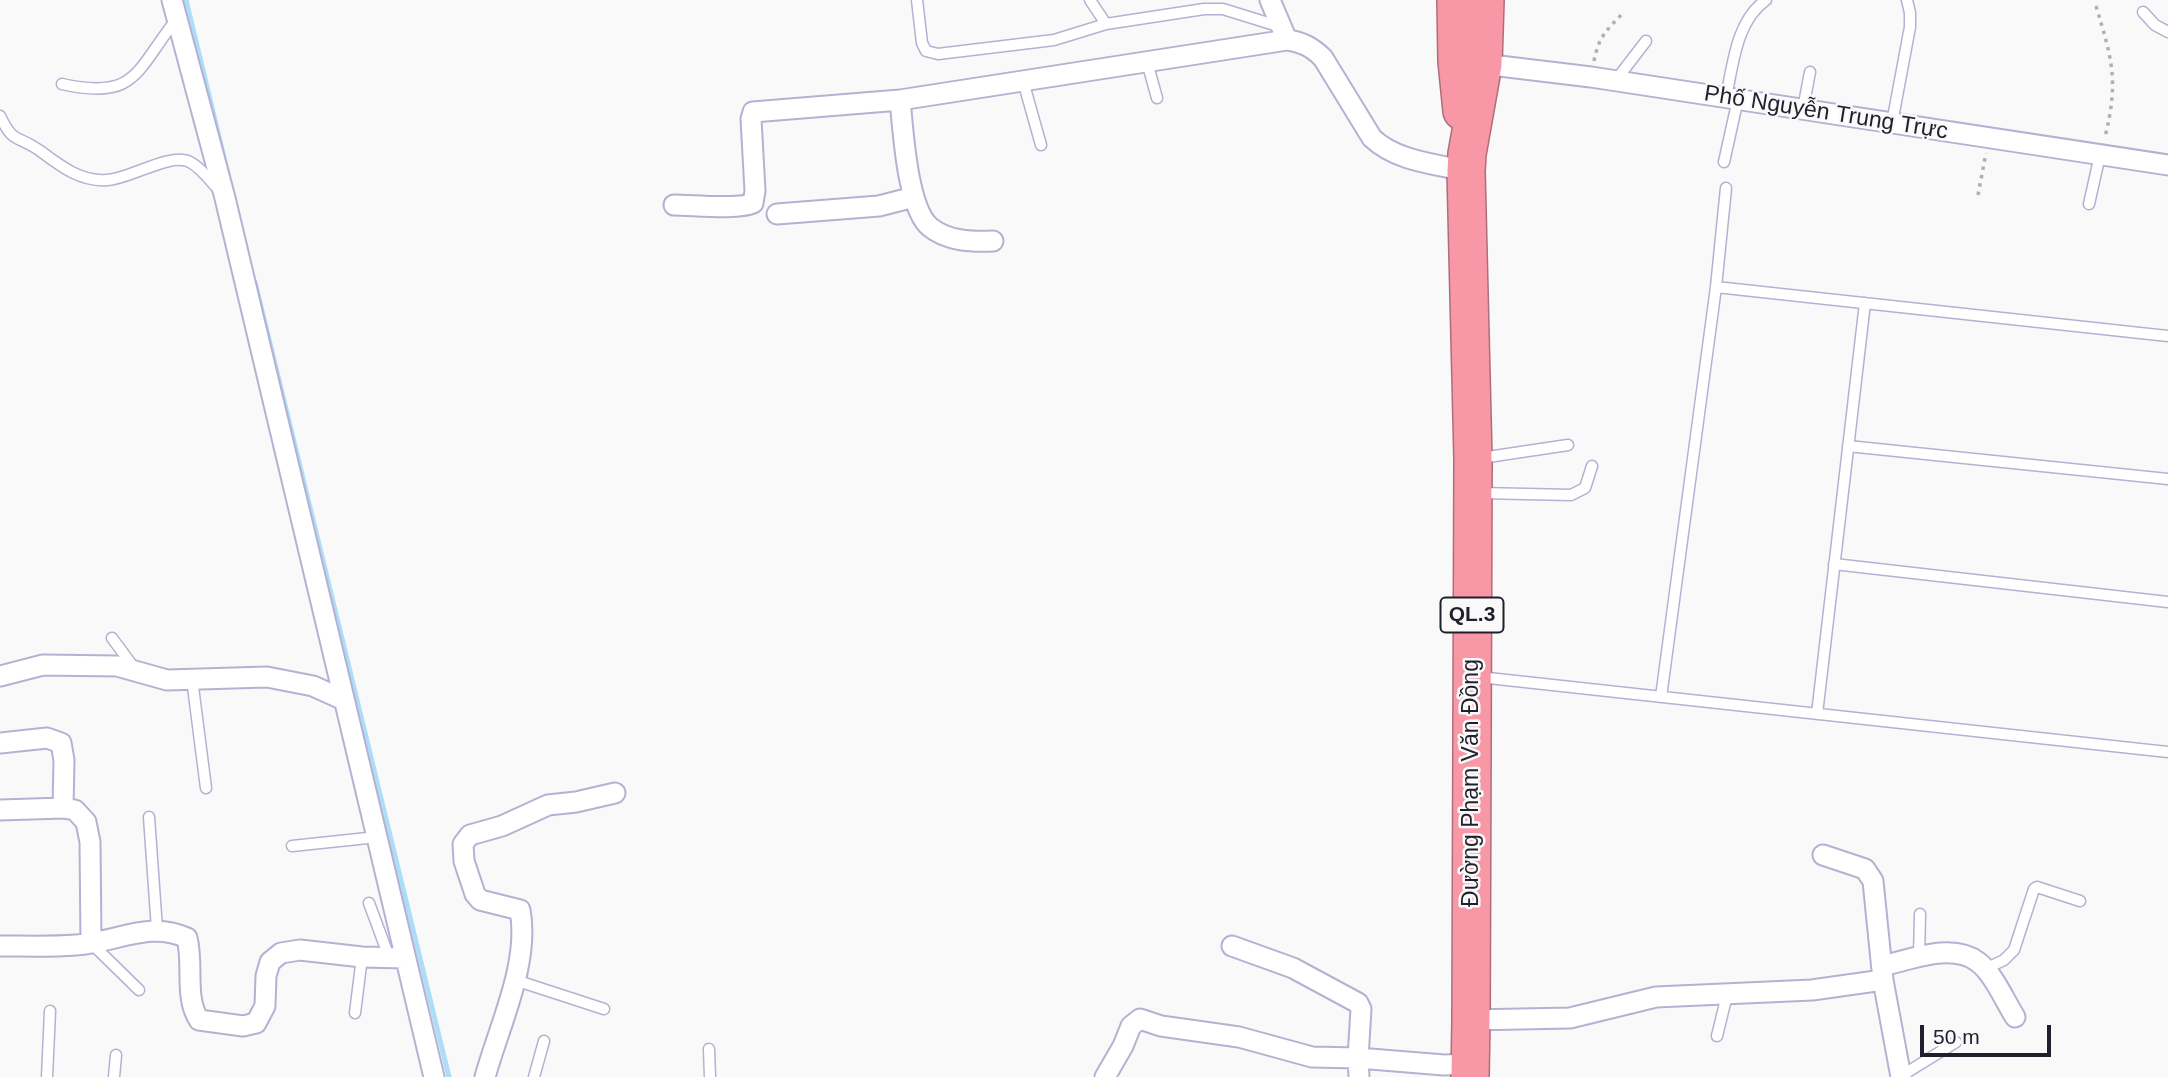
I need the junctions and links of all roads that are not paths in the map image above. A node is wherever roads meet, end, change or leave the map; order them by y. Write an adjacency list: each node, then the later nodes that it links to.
1 (172, 0): 10 (street)
2 (917, 0): 11 (lane)
3 (1090, 0): 11 (lane)
4 (1270, 0): 13 (street)
5 (1456, 0): 29 (highway, Đường Phạm Văn Đồng / QL.3)
6 (1485, 0): 16 (highway, Đường Phạm Văn Đồng / QL.3)
7 (1766, 0): 22 (lane)
8 (1907, 0): 26 (lane)
9 (2143, 12): 12 (lane)
10 (176, 20): 20 (lane); 34 (street)
11 (1106, 24): 13 (lane)
12 (2168, 32)
13 (1284, 34): 15 (street); 29 (street)
14 (1646, 41): 18 (lane)
15 (1147, 62): 19 (street); 21 (lane)
16 (1483, 64): 18 (street, Phố Nguyễn Trung Trực); 29 (highway, Đường Phạm Văn Đồng / QL.3)
17 (1810, 72): 24 (lane)
18 (1616, 80): 22 (street, Phố Nguyễn Trung Trực)
19 (1023, 81): 23 (street); 27 (lane)
20 (62, 84)
21 (1157, 98)
22 (1732, 98): 24 (street, Phố Nguyễn Trung Trực); 30 (lane)
23 (900, 100): 33 (street); 36 (street)
24 (1802, 109): 26 (street, Phố Nguyễn Trung Trực)
25 (0, 116): 34 (lane)
26 (1892, 123): 28 (street, Phố Nguyễn Trung Trực)
27 (1041, 145)
28 (2100, 155): 31 (street, Phố Nguyễn Trung Trực); 35 (lane)
29 (1467, 162): 45 (highway, Đường Phạm Văn Đồng / QL.3)
30 (1724, 162)
31 (2168, 165)
32 (1726, 188): 39 (lane)
33 (914, 197): 37 (street); 38 (street)
34 (225, 198): 55 (street)
35 (2089, 204)
36 (674, 205)
37 (777, 214)
38 (993, 241)
39 (1716, 287): 40 (lane); 54 (lane)
40 (1865, 303): 41 (lane); 43 (lane)
41 (2168, 336)
42 (1568, 445): 45 (lane)
43 (1848, 446): 46 (lane); 47 (lane)
44 (1592, 466): 45 (lane)
45 (1473, 476): 52 (highway, Đường Phạm Văn Đồng / QL.3)
46 (2168, 479)
47 (1834, 564): 48 (lane); 56 (lane)
48 (2168, 602)
49 (113, 638): 50 (lane)
50 (137, 671): 51 (street); 53 (street)
51 (0, 676)
52 (1472, 676): 54 (lane); 86 (highway, Đường Phạm Văn Đồng / QL.3)
53 (192, 679): 55 (street); 59 (lane)
54 (1661, 697): 56 (lane)
55 (344, 701): 64 (street)
56 (1817, 713): 58 (lane)
57 (0, 743): 61 (street)
58 (2168, 752)
59 (206, 788)
60 (615, 793): 79 (street)
61 (63, 808): 62 (street); 71 (street)
62 (0, 810)
63 (149, 817): 70 (lane)
64 (377, 838): 65 (lane); 75 (street)
65 (292, 846)
66 (1823, 855): 78 (street)
67 (2080, 901): 77 (lane)
68 (369, 903): 75 (lane)
69 (1920, 914): 76 (lane)
70 (157, 929): 71 (street); 74 (street)
71 (91, 943): 72 (street); 80 (lane)
72 (0, 946)
73 (1232, 946): 92 (street)
74 (362, 957): 75 (street); 84 (lane)
75 (397, 958): 97 (street)
76 (1919, 958): 77 (street); 78 (street)
77 (1985, 969): 85 (street)
78 (1882, 973): 81 (street); 101 (street)
79 (515, 980): 82 (lane); 98 (street)
80 (139, 990)
81 (1727, 995): 86 (street); 87 (lane)
82 (604, 1009)
83 (50, 1011): 95 (lane)
84 (355, 1013)
85 (2015, 1017)
86 (1471, 1020): 93 (highway, Đường Phạm Văn Đồng / QL.3)
87 (1717, 1036)
88 (544, 1041): 99 (lane)
89 (1956, 1042): 101 (lane)
90 (709, 1049): 100 (lane)
91 (116, 1055): 96 (lane)
92 (1359, 1067): 93 (street); 94 (street)
93 (1470, 1071)
94 (1112, 1074)
95 (47, 1077)
96 (114, 1077)
97 (434, 1077)
98 (485, 1077)
99 (534, 1077)
100 (710, 1077)
101 (1901, 1077)

